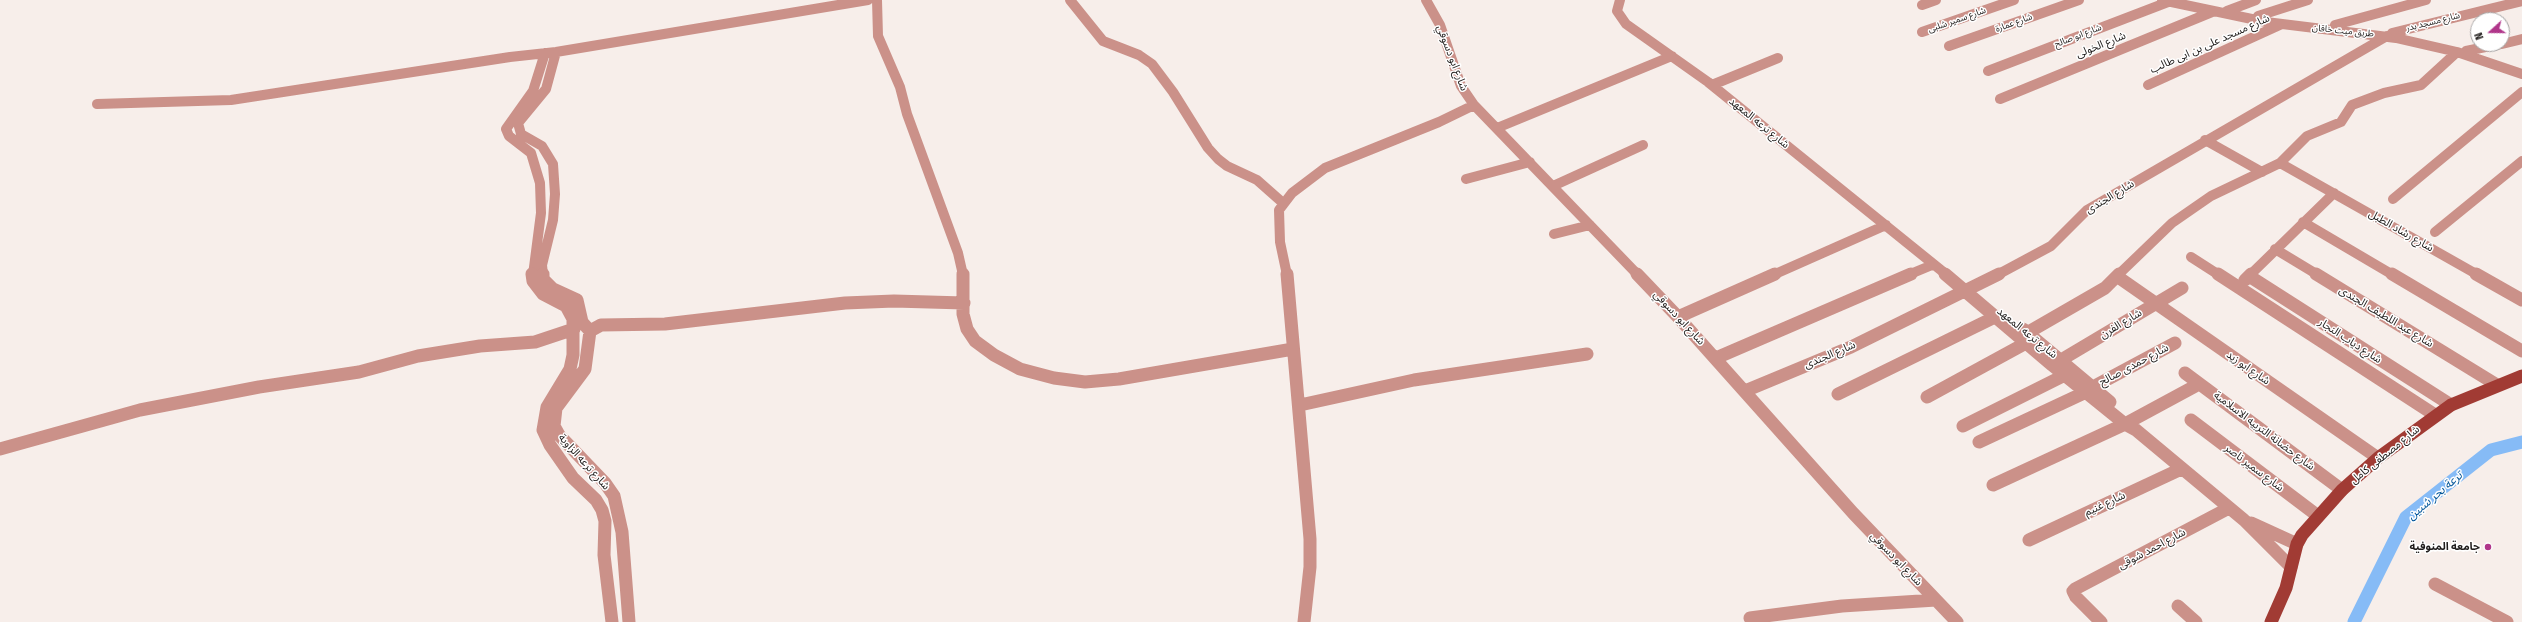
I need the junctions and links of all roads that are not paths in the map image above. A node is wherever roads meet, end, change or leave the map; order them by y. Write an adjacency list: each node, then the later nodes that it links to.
1 (868, 0): 26 (street)
2 (877, 0): 66 (street)
3 (1070, 0): 50 (street)
4 (1426, 0): 38 (street, شارع ابو دسوقي)
5 (1620, 0): 28 (street, شارع ترعه المعهد)
6 (1936, 0): 14 (street)
7 (2014, 0): 20 (street, شارع سمير شلبى)
8 (2079, 0): 24 (street, شارع عمارة)
9 (2256, 0): 15 (street)
10 (2308, 0): 17 (street)
11 (2426, 0): 19 (street)
12 (2175, 1): 15 (street, طريق ميت خاقان); 16 (street, طريق ميت خاقان); 31 (street, شارع ابو صالح)
13 (2522, 1): 21 (street, شارع مسجد بدر)
14 (1922, 5)
15 (2227, 11): 17 (street, طريق ميت خاقان)
16 (2212, 12): 18 (street, طريق ميت خاقان); 36 (street, شارع الخولى)
17 (2258, 16): 19 (street, طريق ميت خاقان)
18 (2282, 24): 21 (street, طريق ميت خاقان); 34 (street, شارع مسجد على بن ابى طالب)
19 (2335, 25): 21 (street, طريق ميت خاقان)
20 (1922, 32)
21 (2390, 35): 27 (street, طريق ميت خاقان); 40 (street, شارع الجندى)
22 (2522, 39): 23 (street)
23 (2510, 42)
24 (1949, 46)
25 (2470, 50): 27 (street)
26 (551, 52): 37 (street); 70 (street, شارع ترعه الزاوية); 71 (street)
27 (2462, 52): 30 (street, طريق ميت خاقان); 44 (street)
28 (1672, 56): 33 (street, شارع ترعه المعهد); 39 (street)
29 (1778, 58): 33 (street)
30 (2516, 67): 32 (street, طريق ميت خاقان)
31 (1988, 70)
32 (2522, 74)
33 (1712, 85): 53 (street, شارع ترعه المعهد)
34 (2148, 85)
35 (2522, 92): 49 (street)
36 (2000, 100)
37 (97, 104)
38 (1474, 105): 39 (street, شارع ابو دسوقي); 50 (street)
39 (1497, 128): 43 (street, شارع ابو دسوقي)
40 (2205, 140): 45 (street); 64 (street, شارع الجندى)
41 (1643, 145): 47 (street)
42 (2522, 161): 54 (street)
43 (1530, 162): 46 (street); 47 (street, شارع ابو دسوقي)
44 (2280, 163): 45 (street); 48 (street, شارع رشاد الطبل)
45 (2262, 172): 61 (street)
46 (1466, 179)
47 (1553, 186): 52 (street, شارع ابو دسوقي)
48 (2334, 193): 51 (street); 65 (street, شارع رشاد الطبل)
49 (2393, 199)
50 (1283, 203): 74 (street)
51 (2303, 222): 57 (street); 75 (street)
52 (1590, 225): 55 (street); 68 (street, شارع ابو دسوقي)
53 (1886, 225): 56 (street, شارع ترعه المعهد); 68 (street)
54 (2435, 232)
55 (1554, 234)
56 (1910, 244): 59 (street, شارع ترعه المعهد); 64 (street, شارع ترعه المعهد)
57 (2274, 249): 60 (street); 84 (street, شارع عبد اللطيف الجندى)
58 (2191, 257): 62 (street)
59 (1932, 265): 64 (street, شارع ترعه المعهد); 78 (street)
60 (2249, 276): 62 (street); 90 (street, شارع دياب النجار)
61 (2118, 277): 67 (street, شارع ابو زيد); 72 (street)
62 (2237, 287): 91 (street)
63 (2182, 288): 67 (street, شارع الفرن)
64 (1968, 291): 69 (street, شارع ترعه المعهد); 72 (street, شارع ترعه المعهد); 86 (street, شارع الجندى)
65 (2522, 300)
66 (964, 303): 71 (street); 74 (street)
67 (2156, 304): 79 (street, شارع الفرن); 97 (street, شارع ابو زيد)
68 (1678, 317): 78 (street, شارع ابو دسوقي)
69 (1995, 317): 72 (street, شارع ترعه المعهد); 87 (street)
70 (574, 329): 96 (street); 111 (street, شارع ترعه الزاوية)
71 (590, 331): 112 (street, شارع ترعه الزاوية)
72 (2027, 338): 76 (street, شارع ترعه المعهد); 88 (street)
73 (2175, 344): 85 (street, شارع حمدى صالح)
74 (1293, 349): 89 (street)
75 (2522, 351)
76 (2044, 352): 79 (street, شارع ترعه المعهد); 81 (street, شارع ترعه المعهد)
77 (1587, 354): 89 (street)
78 (1716, 358): 86 (street, شارع ابو دسوقي)
79 (2061, 360): 85 (street, شارع ترعه المعهد)
80 (2185, 374): 83 (street, شارع حضانة التربيه الاسلامية)
81 (2065, 375): 85 (street, شارع ترعه المعهد); 94 (street)
82 (2522, 376): 84 (main road, شارع مصطفى كامل)
83 (2199, 384): 93 (street); 100 (street, شارع حضانة التربيه الاسلامية)
84 (2497, 385): 90 (main road, شارع مصطفى كامل)
85 (2090, 390): 93 (street, شارع ترعه المعهد); 95 (street, شارع حمدى صالح)
86 (1745, 391): 108 (street, شارع ابو دسوقي)
87 (1838, 394)
88 (1928, 397)
89 (1300, 405): 113 (street)
90 (2451, 405): 91 (main road, شارع مصطفى كامل)
91 (2435, 415): 97 (main road, شارع مصطفى كامل)
92 (2191, 420): 102 (street, شارع سمير ناصر)
93 (2131, 425): 98 (street, شارع ترعه المعهد); 99 (street)
94 (1963, 426)
95 (1979, 442)
96 (0, 449)
97 (2378, 458): 100 (main road, شارع مصطفى كامل)
98 (2181, 469): 101 (street, شارع ترعه المعهد); 104 (street, شارع غنيم)
99 (1993, 485)
100 (2342, 490): 102 (main road, شارع مصطفى كامل)
101 (2229, 508): 103 (street, شارع ترعه المعهد); 115 (street, شارع احمد شوقى)
102 (2318, 516): 105 (main road, شارع مصطفى كامل)
103 (2244, 520): 105 (street, شارع ترعه المعهد); 106 (street, شارع ترعه المعهد)
104 (2029, 540)
105 (2297, 544): 106 (main road, شارع مصطفى كامل)
106 (2291, 567): 117 (main road, شارع مصطفى كامل)
107 (2435, 584): 118 (street)
108 (1936, 600): 110 (street); 114 (street, شارع ابو دسوقي)
109 (2178, 606): 116 (street)
110 (1750, 618)
111 (612, 622)
112 (629, 622)
113 (1304, 622)
114 (1957, 622)
115 (2101, 622)
116 (2196, 622)
117 (2271, 622)
118 (2507, 622)

